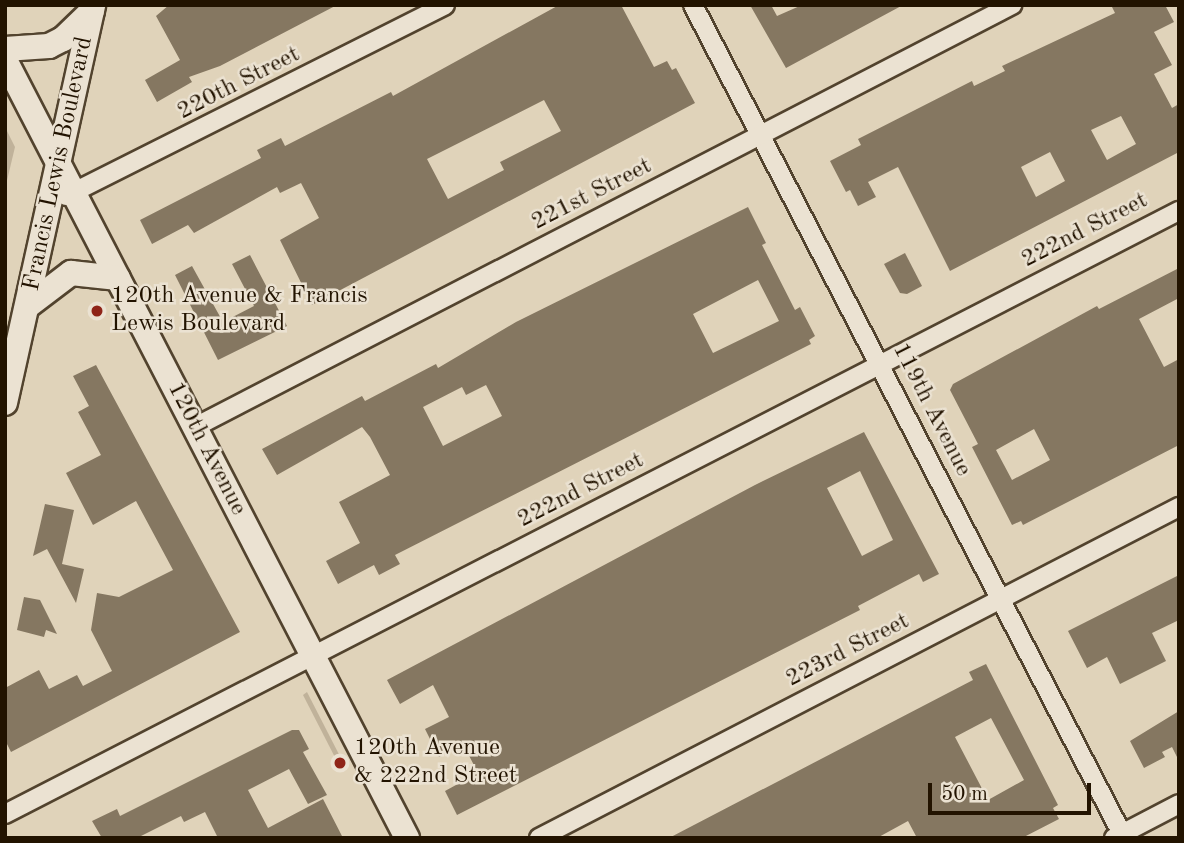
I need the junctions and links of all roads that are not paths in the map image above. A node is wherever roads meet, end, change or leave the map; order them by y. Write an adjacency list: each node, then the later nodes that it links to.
1 (445, 5): 9 (street, 220th Street)
2 (694, 5): 7 (street, 119th Avenue)
3 (1012, 5): 7 (street, 221st Street)
4 (92, 8): 5 (street); 8 (street, Francis Lewis Boulevard)
5 (5, 50)
6 (5, 60): 8 (street)
7 (761, 135): 13 (street, 119th Avenue); 15 (street, 221st Street)
8 (59, 164): 9 (street, Francis Lewis Boulevard)
9 (64, 197): 11 (street, 120th Avenue); 12 (street, Francis Lewis Boulevard)
10 (1179, 211): 13 (street, 222nd Street)
11 (118, 278): 12 (street); 15 (street, 120th Avenue)
12 (29, 304): 14 (street, Francis Lewis Boulevard)
13 (880, 365): 17 (street, 119th Avenue); 18 (street, 222nd Street)
14 (5, 403)
15 (195, 427): 18 (street, 120th Avenue)
16 (1179, 507): 17 (street, 223rd Street)
17 (1001, 600): 21 (street, 119th Avenue); 23 (street, 223rd Street)
18 (314, 657): 20 (street, 222nd Street); 22 (street, 120th Avenue)
19 (1179, 804): 21 (street)
20 (5, 814)
21 (1120, 836)
22 (407, 838)
23 (539, 838)

